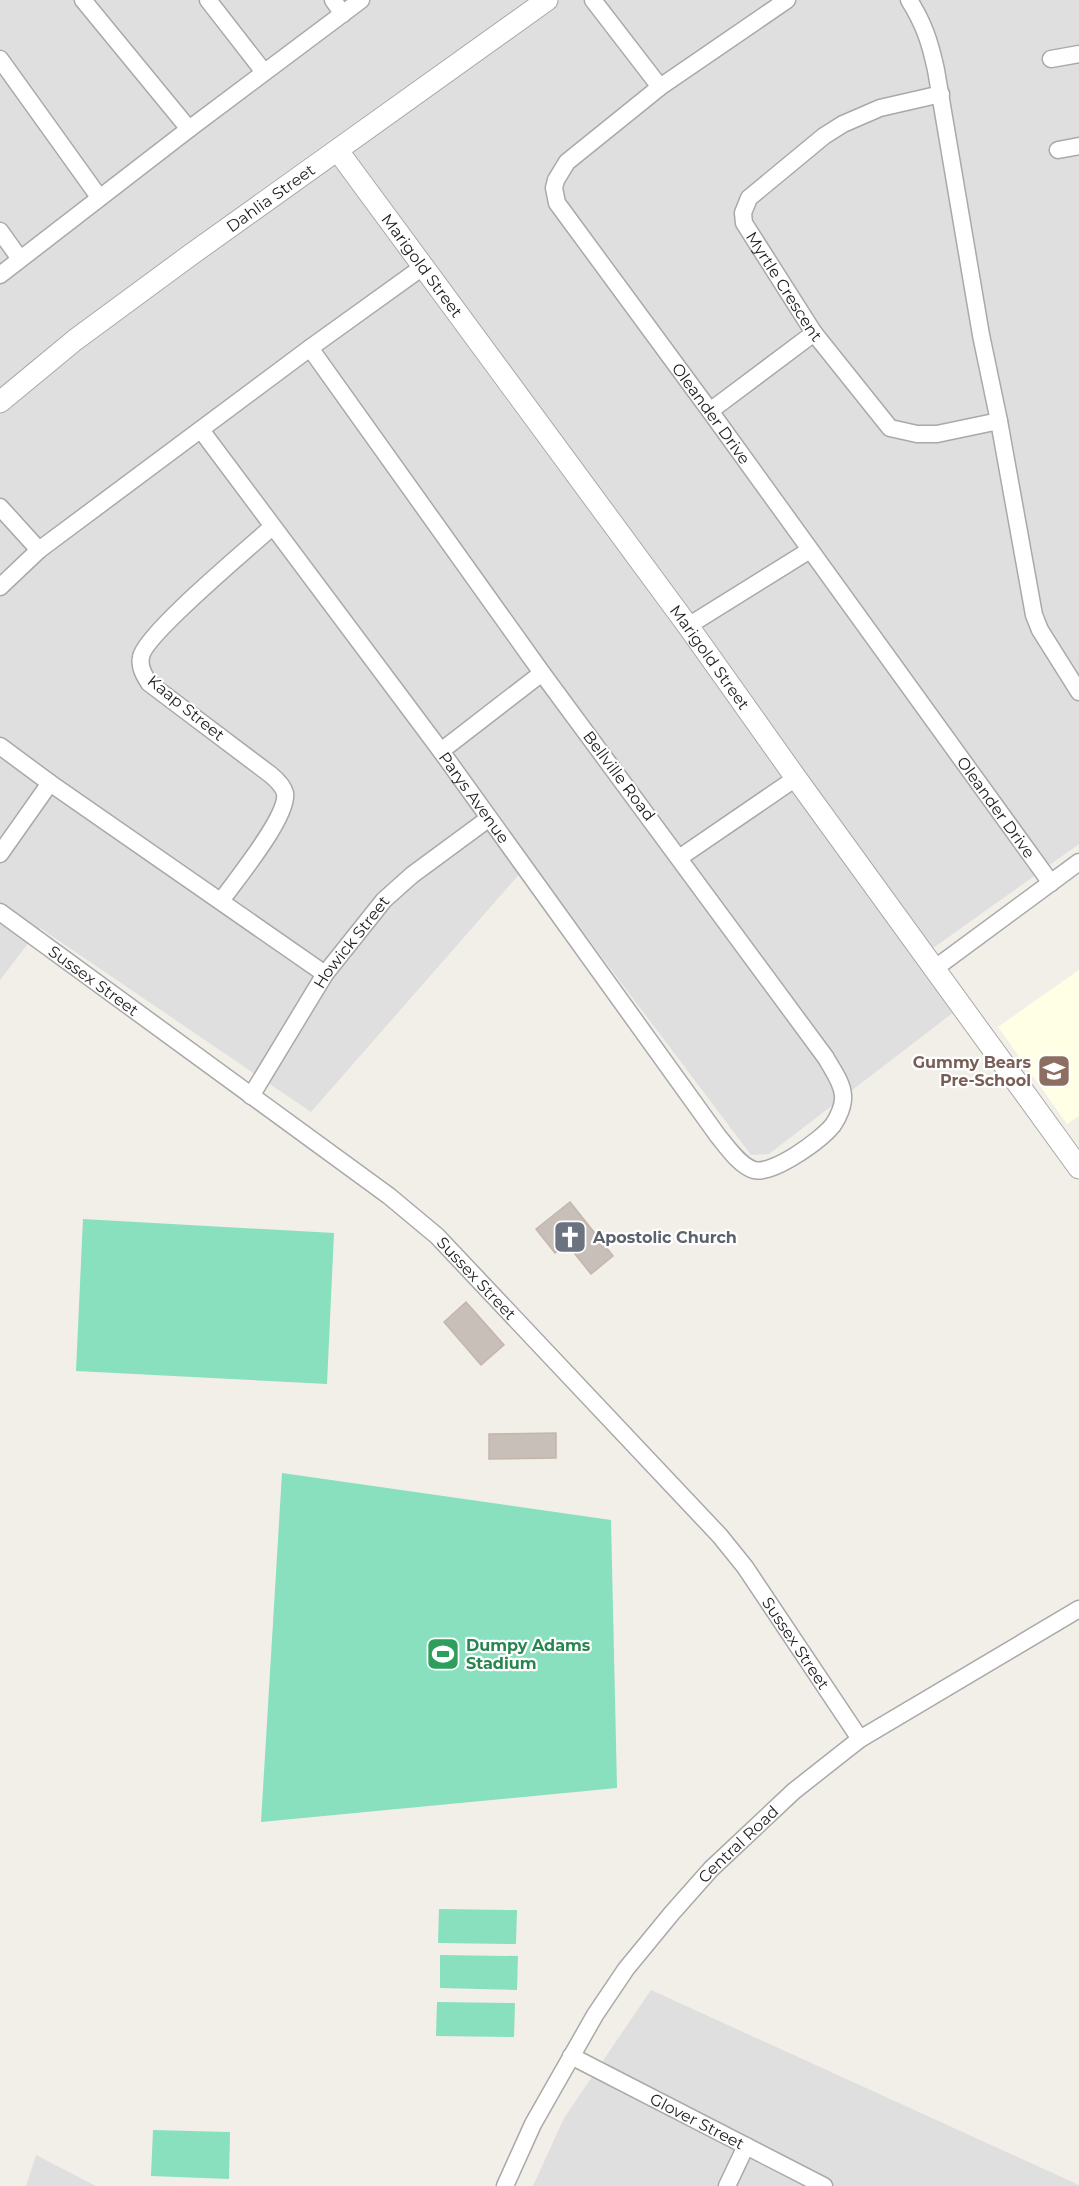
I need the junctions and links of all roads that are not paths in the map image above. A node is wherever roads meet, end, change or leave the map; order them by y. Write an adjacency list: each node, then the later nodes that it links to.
1 (83, 0): 16 (street)
2 (208, 0): 13 (street)
3 (333, 0): 9 (street)
4 (361, 0): 9 (street)
5 (547, 0): 19 (street, Dahlia Street)
6 (593, 0): 14 (street)
7 (787, 0): 14 (street, Oleander Drive)
8 (909, 0): 15 (street)
9 (344, 14): 13 (street)
10 (1079, 54): 12 (street)
11 (0, 59): 20 (street)
12 (1051, 59)
13 (264, 72): 16 (street)
14 (660, 87): 28 (street, Oleander Drive)
15 (941, 94): 25 (street, Myrtle Crescent); 29 (street)
16 (189, 129): 20 (street)
17 (1079, 146): 18 (street)
18 (1058, 150)
19 (338, 151): 23 (street, Marigold Street); 27 (street, Dahlia Street)
20 (99, 197): 22 (street)
21 (0, 231): 22 (street)
22 (20, 259): 24 (street)
23 (424, 266): 26 (street); 36 (street, Marigold Street)
24 (0, 275)
25 (814, 333): 28 (street); 29 (street, Myrtle Crescent)
26 (310, 348): 30 (street); 37 (street, Bellville Road)
27 (0, 402)
28 (710, 411): 34 (street, Oleander Drive)
29 (999, 421): 38 (street)
30 (201, 430): 32 (street, Parys Avenue); 33 (street)
31 (0, 507): 33 (street)
32 (272, 527): 40 (street, Parys Avenue); 48 (street, Kaap Street)
33 (39, 550): 35 (street)
34 (810, 550): 36 (street); 47 (street, Oleander Drive)
35 (0, 587)
36 (688, 626): 41 (street, Marigold Street)
37 (542, 673): 40 (street); 45 (street, Bellville Road)
38 (1079, 692)
39 (0, 746): 42 (street)
40 (441, 751): 43 (street, Parys Avenue)
41 (796, 778): 45 (street); 50 (street, Marigold Street)
42 (50, 783): 44 (street); 48 (street)
43 (488, 819): 51 (street, Howick Street); 53 (street, Parys Avenue)
44 (0, 854)
45 (679, 858): 53 (street, Bellville Road)
46 (1079, 862): 47 (street)
47 (1051, 883): 50 (street)
48 (221, 901): 51 (street)
49 (0, 912): 52 (street, Sussex Street)
50 (934, 969): 54 (street, Marigold Street)
51 (325, 974): 52 (street, Howick Street)
52 (251, 1096): 56 (street, Sussex Street)
53 (744, 1165)
54 (1079, 1168)
55 (1079, 1609): 56 (street, Central Road)
56 (860, 1739): 57 (street, Central Road)
57 (571, 2056): 58 (street, Glover Street); 59 (street, Central Road)
58 (746, 2146): 60 (street); 61 (street, Glover Street)
59 (504, 2186)
60 (727, 2186)
61 (824, 2186)

